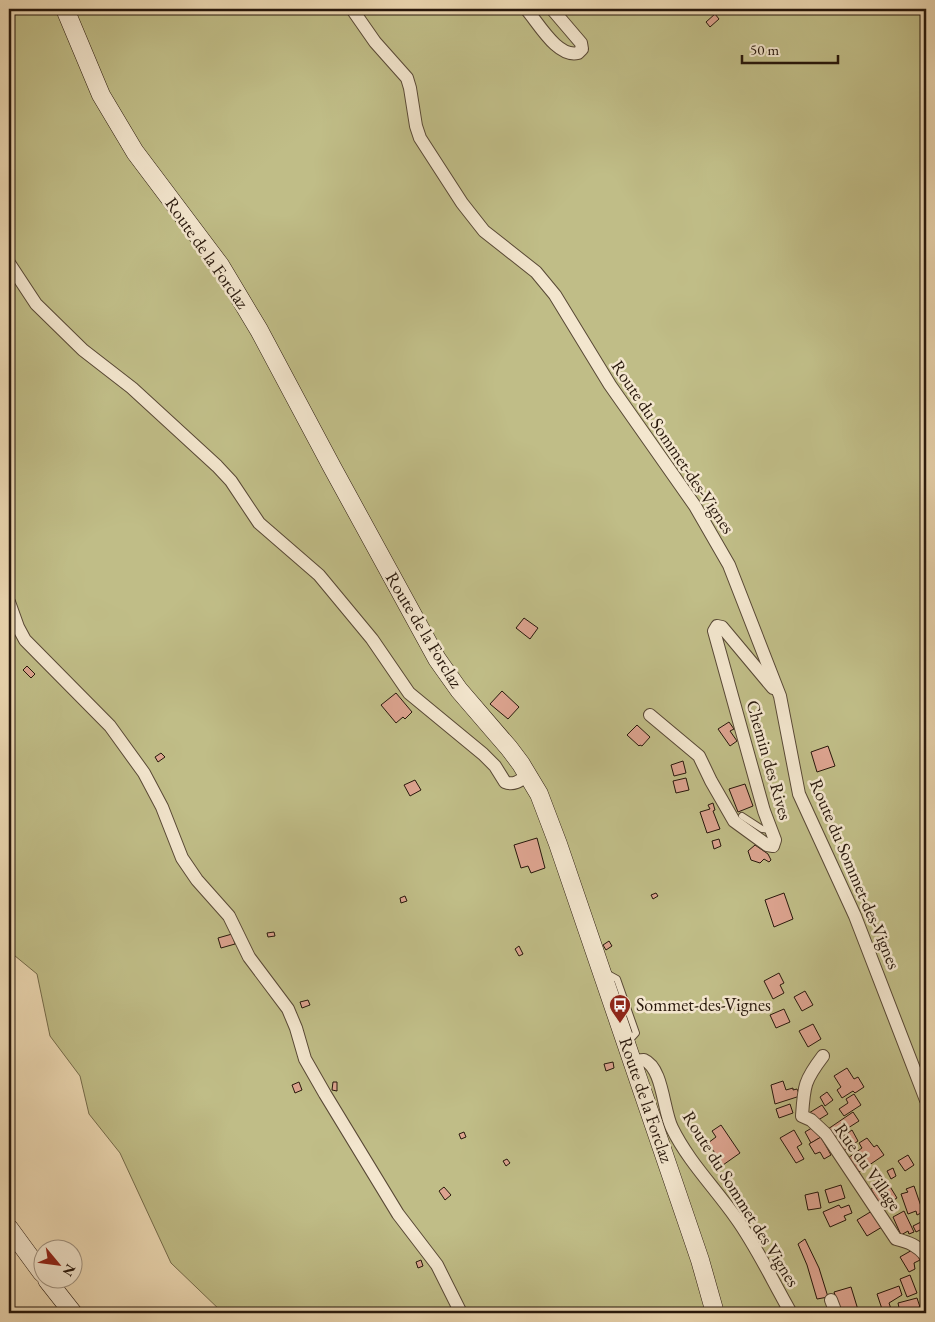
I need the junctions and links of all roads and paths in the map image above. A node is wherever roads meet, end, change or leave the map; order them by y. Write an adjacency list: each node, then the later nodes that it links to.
1 (65, 9): 9 (main road, Route de la Forclaz)
2 (352, 9): 7 (street, Route du Sommet-des-Vignes)
3 (526, 9): 4 (street)
4 (552, 9)
5 (9, 263): 9 (street)
6 (9, 602): 21 (street)
7 (780, 696): 11 (street, Chemin des Rives); 14 (street, Route du Sommet-des-Vignes)
8 (650, 715): 11 (street, Chemin des Rives)
9 (528, 775): 13 (main road, Route de la Forclaz)
10 (742, 816): 11 (lane)
11 (770, 830)
12 (823, 1056): 16 (street, Rue du Village)
13 (633, 1061): 22 (main road, Route de la Forclaz); 23 (street, Route du Sommet des Vignes)
14 (926, 1100)
15 (9, 1228): 17 (main road)
16 (926, 1256)
17 (32, 1259)
18 (55, 1290): 20 (main road)
19 (832, 1300): 24 (street)
20 (73, 1313)
21 (461, 1313)
22 (715, 1313)
23 (791, 1313)
24 (836, 1313)

